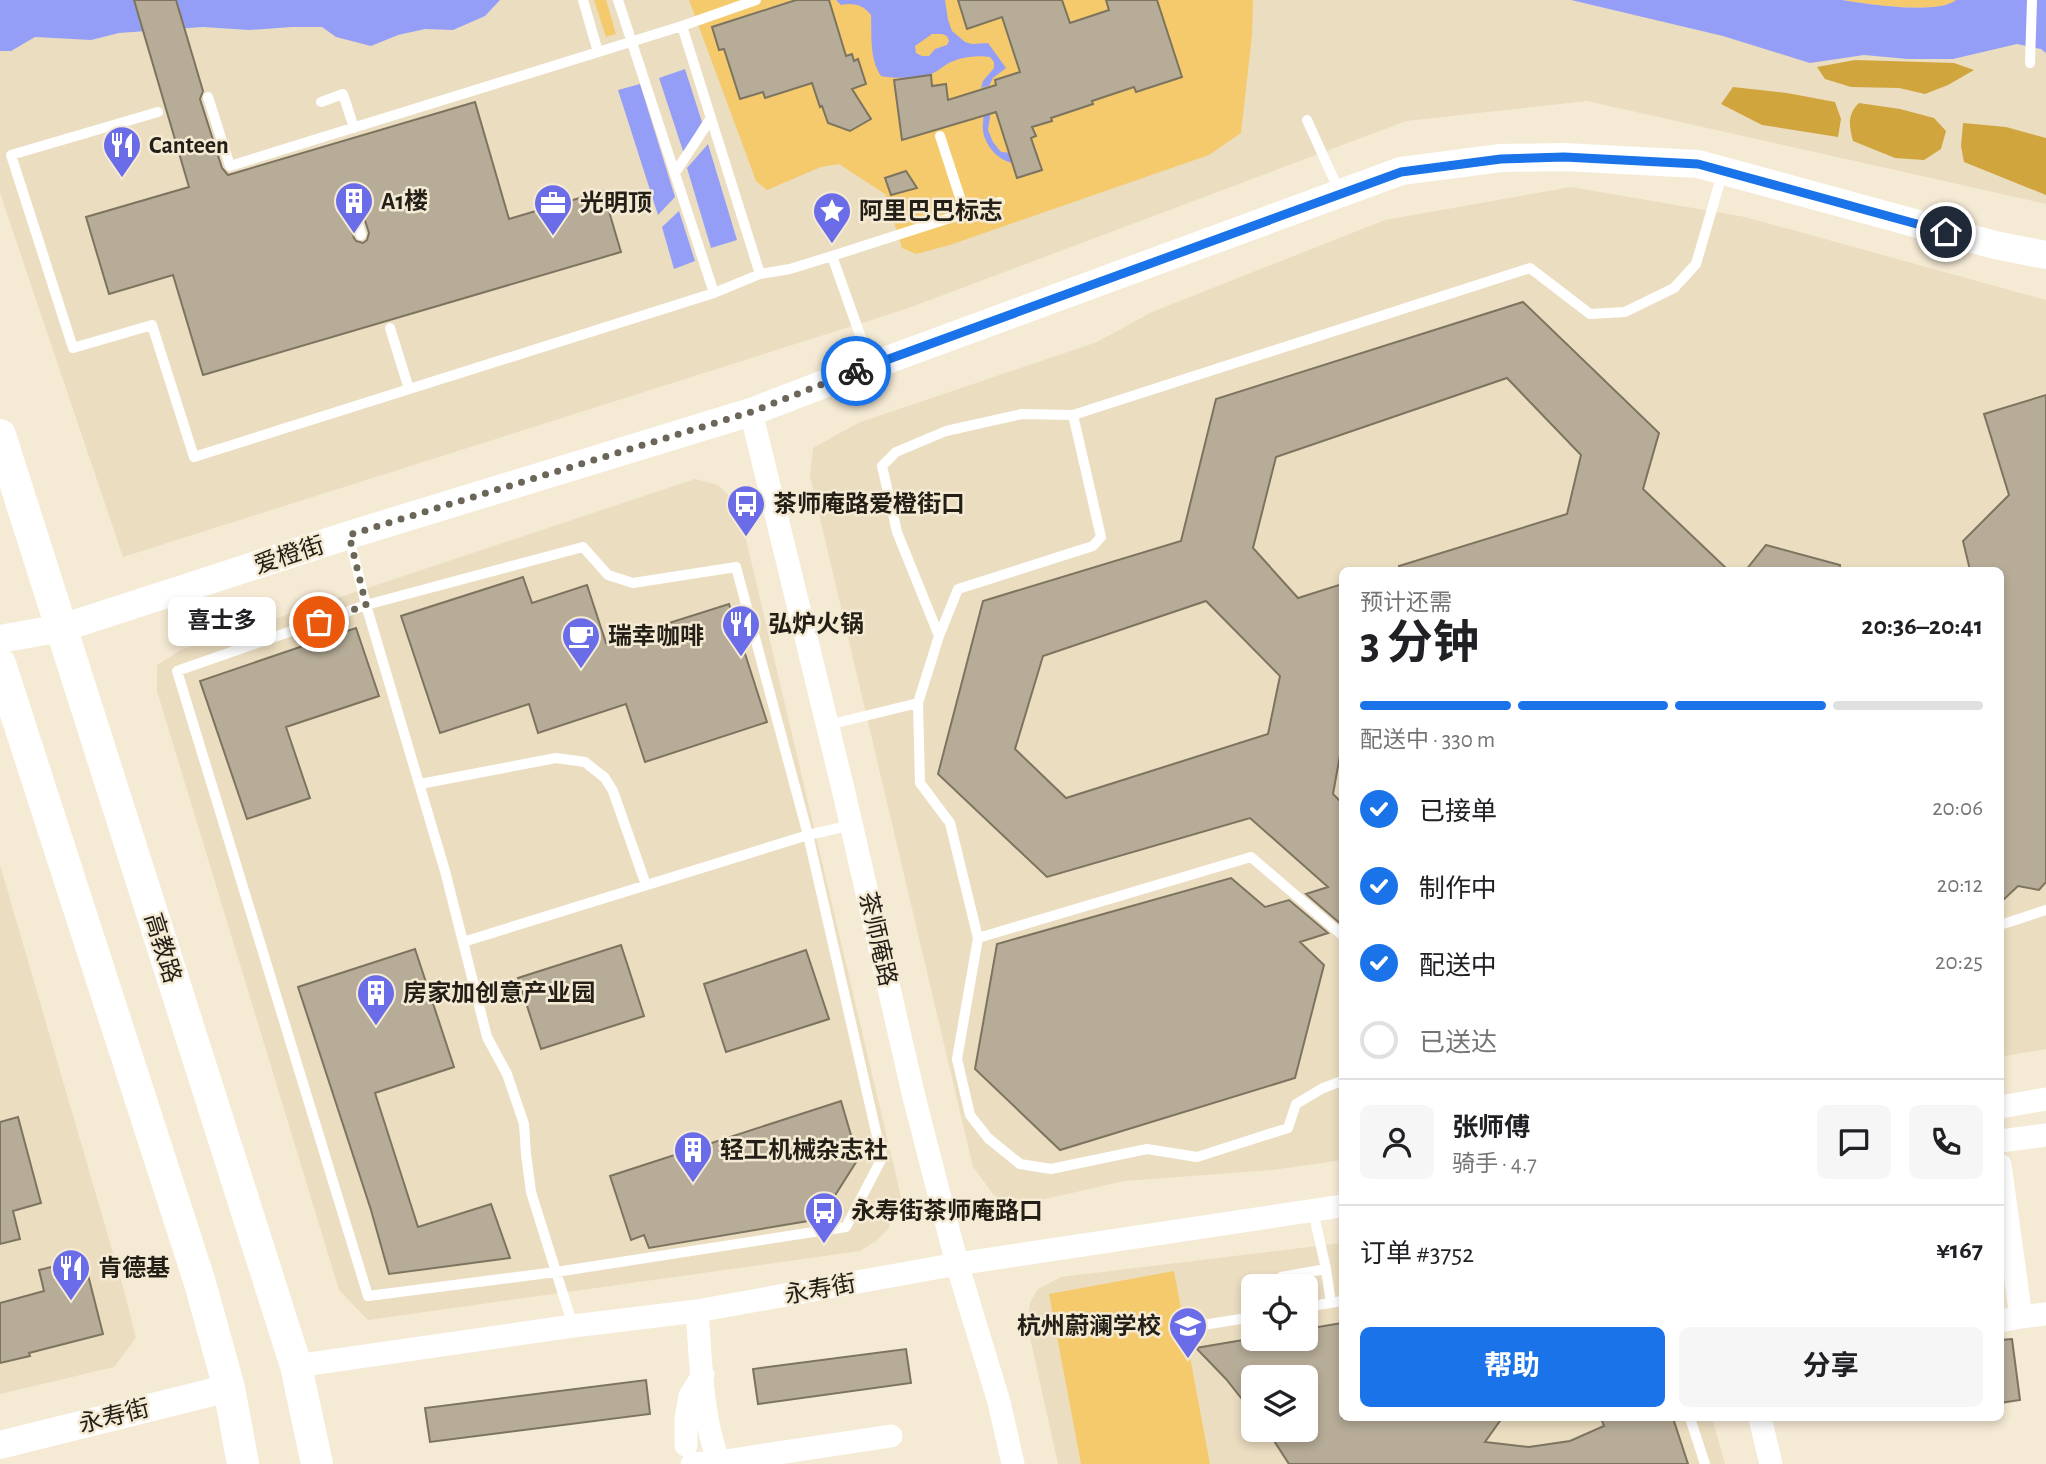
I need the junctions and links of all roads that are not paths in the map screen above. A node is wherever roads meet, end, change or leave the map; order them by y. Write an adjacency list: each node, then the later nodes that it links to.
1 (583, 0): 7 (lane)
2 (618, 0): 6 (lane)
3 (755, 0): 5 (lane)
4 (2032, 0): 8 (lane)
5 (682, 26): 6 (lane); 12 (lane)
6 (631, 42): 7 (lane); 17 (lane)
7 (598, 52): 14 (lane)
8 (2030, 63)
9 (208, 97): 14 (lane)
10 (321, 102): 14 (lane)
11 (158, 112): 29 (lane)
12 (711, 118): 17 (lane); 25 (lane)
13 (1307, 120): 18 (lane)
14 (354, 128)
15 (940, 136): 21 (lane)
16 (1723, 171): 18 (street, 爱橙街); 23 (street, 爱橙街); 31 (lane)
17 (675, 173): 26 (lane)
18 (1339, 193): 28 (street, 爱橙街)
19 (351, 202): 22 (lane)
20 (999, 202): 21 (lane)
21 (965, 213): 24 (lane)
22 (361, 235)
23 (2046, 254)
24 (832, 256): 25 (lane); 28 (lane)
25 (760, 274): 26 (lane)
26 (714, 293): 29 (lane)
27 (390, 328): 29 (lane)
28 (870, 366): 30 (street, 爱橙街)
29 (409, 389)
30 (751, 412): 33 (street, 爱橙街); 40 (street, 茶师庵路)
31 (1073, 415): 36 (lane); 36 (lane)
32 (0, 435): 35 (main road, 高教路)
33 (349, 535): 34 (lane); 35 (street, 爱橙街)
34 (366, 605): 41 (lane); 43 (lane); 60 (lane)
35 (62, 628): 37 (street, 爱橙街); 38 (street, 爱橙街); 70 (main road, 高教路)
36 (939, 636): 39 (lane)
37 (0, 639)
38 (0, 665): 72 (main road)
39 (918, 704): 40 (lane); 48 (lane)
40 (828, 725): 42 (street, 茶师庵路)
41 (420, 784): 44 (lane); 49 (lane)
42 (852, 825): 43 (lane); 58 (street, 茶师庵路)
43 (808, 835): 44 (lane); 60 (lane)
44 (646, 885): 49 (lane)
45 (2046, 911): 46 (lane)
46 (2004, 924)
47 (1339, 932): 48 (lane)
48 (978, 938): 50 (lane)
49 (463, 942): 60 (lane)
50 (1339, 1082)
51 (2046, 1099): 52 (street)
52 (2004, 1106)
53 (2046, 1135): 54 (street)
54 (2004, 1140)
55 (1339, 1207): 56 (street, 永寿街)
56 (1313, 1211): 58 (street, 永寿街); 59 (lane)
57 (2004, 1229): 67 (street)
58 (957, 1264): 64 (street, 永寿街); 81 (street, 茶师庵路)
59 (1326, 1269): 61 (lane); 62 (lane)
60 (556, 1272): 69 (lane)
61 (1298, 1274)
62 (1337, 1302): 63 (lane)
63 (1318, 1305)
64 (696, 1311): 69 (street, 永寿街); 71 (street)
65 (2046, 1314): 67 (street)
66 (1241, 1319): 68 (lane)
67 (2010, 1319)
68 (1203, 1325)
69 (573, 1326): 70 (street, 永寿街)
70 (296, 1366): 80 (main road, 高教路)
71 (703, 1375): 77 (street); 78 (street)
72 (229, 1388): 76 (street, 永寿街); 79 (main road)
73 (1691, 1421): 82 (lane)
74 (1761, 1421): 83 (street)
75 (891, 1436): 78 (street)
76 (0, 1445)
77 (689, 1454): 78 (street)
78 (719, 1462)
79 (243, 1464)
80 (317, 1464)
81 (1013, 1464)
82 (1705, 1464)
83 (1771, 1464)

